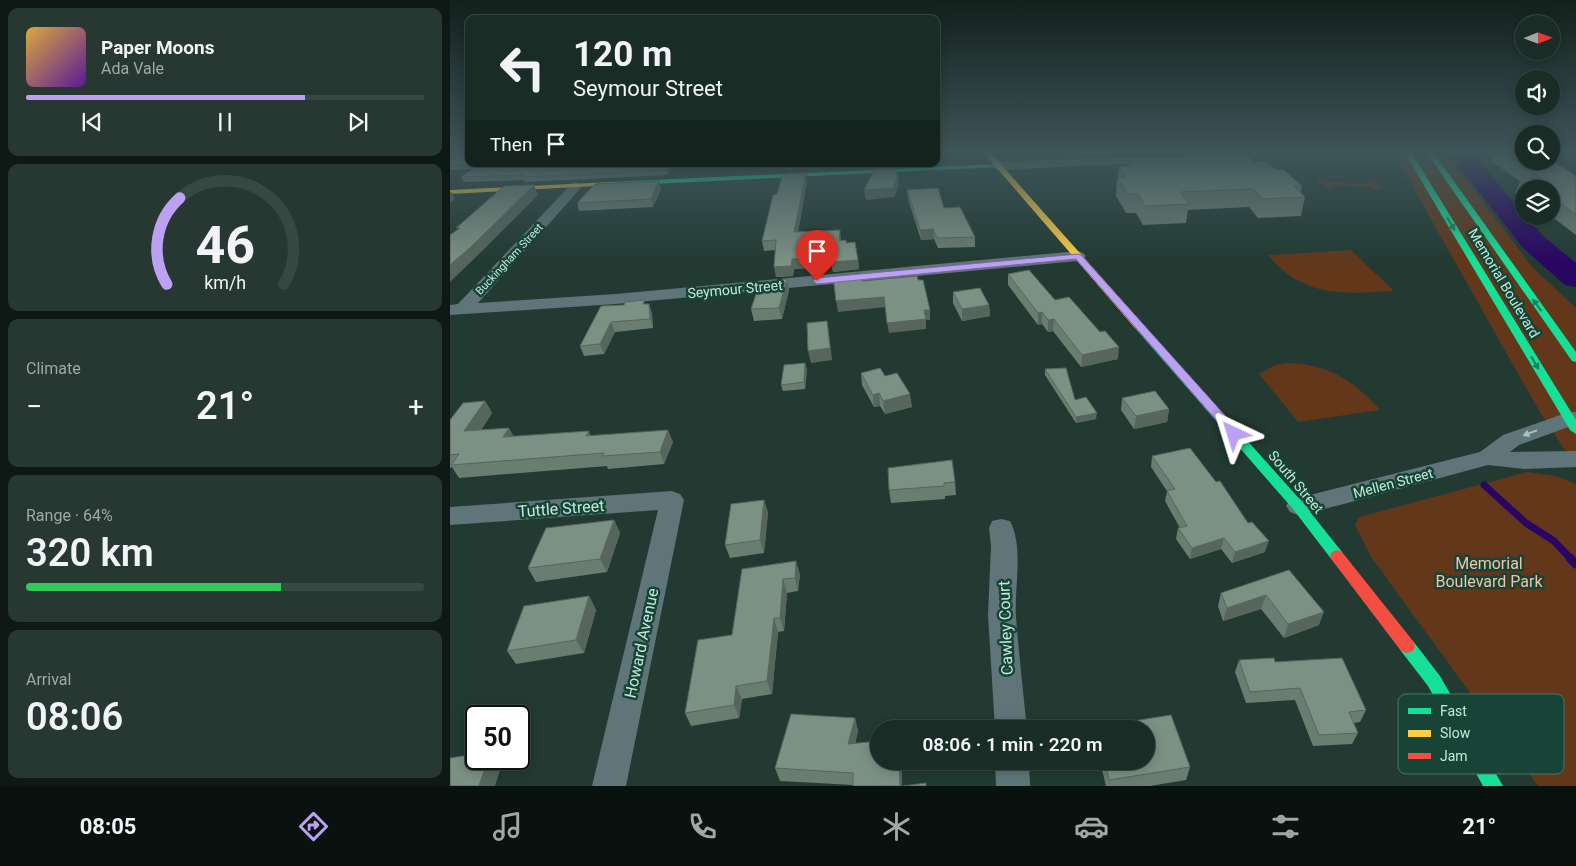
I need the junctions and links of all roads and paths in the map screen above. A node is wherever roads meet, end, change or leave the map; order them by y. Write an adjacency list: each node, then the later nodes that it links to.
1 (520, 189): 6 (main road)
2 (573, 189): 8 (street, Buckingham Street)
3 (1017, 189): 7 (main road, South Street)
4 (1430, 189): 10 (main road, Memorial Boulevard, one-way to 10)
5 (1454, 189): 9 (main road, Memorial Boulevard, one-way to 5)
6 (450, 192)
7 (1078, 256): 8 (street, Seymour Street); 14 (main road, South Street)
8 (457, 309)
9 (1576, 359)
10 (1574, 423): 11 (street, Mellen Street, one-way to 11)
11 (1488, 458): 12 (street, Mellen Street); 14 (street, Mellen Street)
12 (1576, 459)
13 (672, 500): 15 (street, Tuttle Street); 21 (street, Howard Avenue)
14 (1298, 506): 17 (main road, South Street)
15 (450, 516)
16 (1000, 528): 18 (street, Cawley Court)
17 (1441, 694)
18 (1010, 720)
19 (1012, 770): 22 (street)
20 (1486, 774): 23 (main road, South Street)
21 (610, 786)
22 (1013, 786)
23 (1493, 786)

